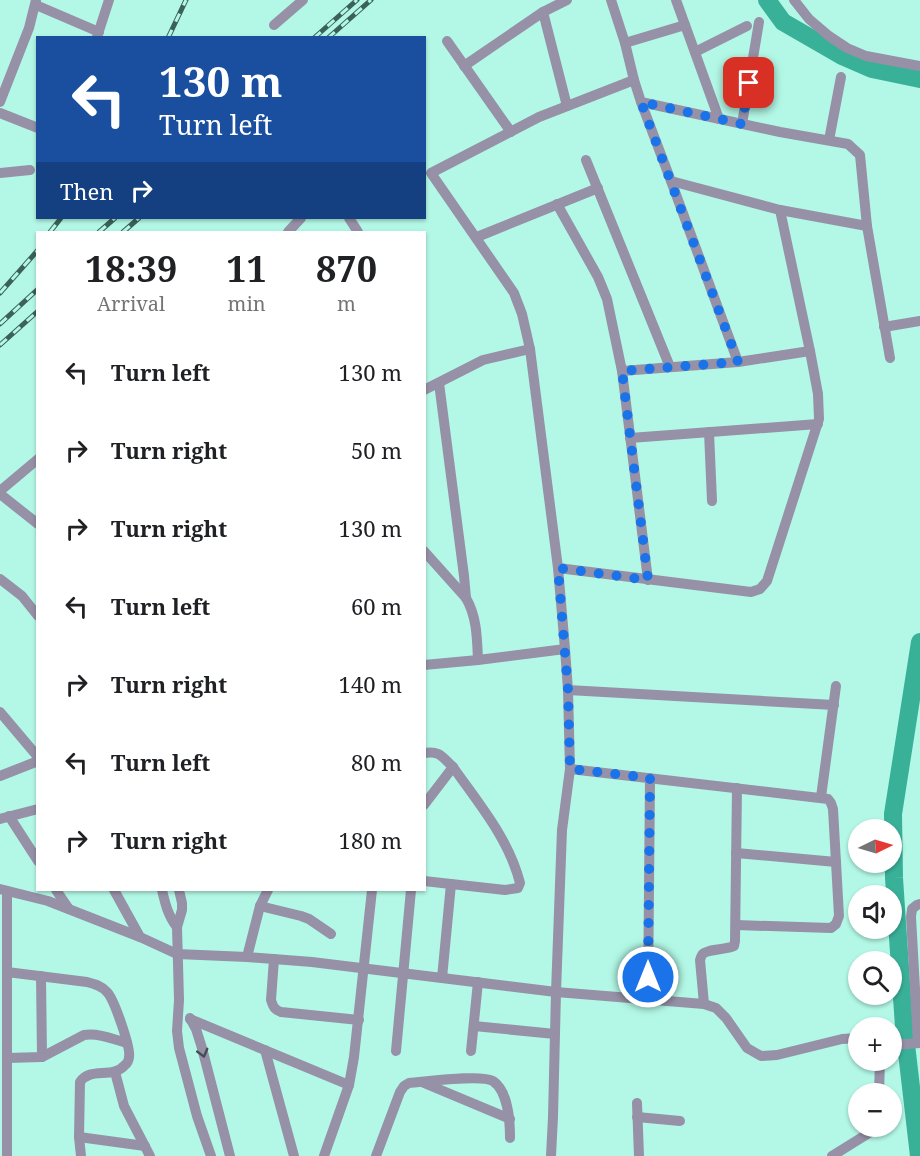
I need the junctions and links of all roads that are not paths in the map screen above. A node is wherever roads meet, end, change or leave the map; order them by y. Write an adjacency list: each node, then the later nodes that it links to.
1 (109, 0): 13 (street)
2 (303, 0): 10 (street)
3 (567, 0): 8 (street)
4 (611, 0): 15 (street)
5 (676, 0): 11 (street)
6 (794, 0): 18 (street)
7 (36, 3): 13 (street); 21 (street)
8 (543, 12): 17 (street); 23 (street)
9 (759, 22): 26 (street)
10 (274, 25)
11 (685, 25): 15 (street); 16 (street)
12 (747, 26): 16 (street)
13 (98, 35)
14 (447, 41): 17 (street)
15 (625, 43): 20 (street)
16 (695, 52): 25 (street)
17 (464, 66): 28 (street)
18 (920, 66)
19 (842, 77): 29 (street)
20 (634, 80): 22 (street); 23 (street)
21 (0, 102)
22 (641, 102): 25 (street); 34 (street)
23 (567, 106): 28 (street)
24 (0, 114): 27 (street)
25 (719, 118): 26 (street)
26 (742, 124): 29 (street)
27 (36, 127)
28 (511, 132): 31 (street)
29 (829, 140): 39 (street)
30 (586, 160): 35 (street)
31 (428, 168): 41 (street)
32 (30, 170): 33 (street)
33 (0, 173)
34 (671, 182): 37 (street); 47 (street)
35 (598, 188): 36 (street); 48 (street)
36 (557, 204): 41 (street); 49 (street)
37 (780, 210): 39 (street); 45 (street)
38 (300, 219): 40 (street)
39 (867, 226): 43 (street)
40 (289, 231)
41 (477, 237): 44 (street)
42 (920, 321): 43 (street)
43 (884, 327): 46 (street)
44 (530, 349): 50 (street); 60 (street)
45 (810, 351): 47 (street); 52 (street)
46 (890, 358)
47 (738, 362): 48 (street)
48 (670, 367): 49 (street)
49 (622, 371): 54 (street)
50 (439, 383): 51 (street); 63 (street)
51 (426, 389)
52 (818, 424): 53 (street); 62 (street)
53 (708, 432): 54 (street); 57 (street)
54 (630, 438): 62 (street)
55 (36, 461): 56 (street)
56 (0, 493): 58 (street)
57 (712, 501)
58 (36, 522)
59 (426, 553): 63 (street)
60 (558, 568): 62 (street); 65 (street)
61 (0, 579): 64 (street)
62 (648, 580)
63 (466, 598): 66 (street)
64 (36, 614)
65 (565, 649): 66 (street); 69 (street)
66 (478, 660): 67 (street)
67 (426, 665)
68 (836, 686): 70 (street)
69 (568, 690): 70 (street); 76 (street)
70 (834, 705): 80 (street)
71 (0, 712): 73 (street)
72 (426, 753): 75 (street)
73 (36, 757)
74 (36, 760): 77 (street)
75 (453, 767): 81 (street); 88 (street)
76 (570, 769): 78 (street); 113 (street)
77 (0, 776)
78 (650, 778): 79 (street); 114 (street)
79 (737, 788): 80 (street); 84 (street)
80 (821, 797): 86 (street)
81 (426, 802)
82 (36, 810): 83 (street)
83 (5, 818): 85 (street)
84 (736, 853): 86 (street); 100 (street)
85 (36, 858)
86 (836, 862): 100 (street)
87 (426, 881): 88 (street)
88 (452, 884): 111 (street)
89 (4, 890): 99 (street); 108 (street)
90 (57, 891): 99 (street)
91 (115, 891): 103 (street)
92 (162, 891): 101 (street)
93 (179, 891): 101 (street)
94 (268, 891): 98 (street)
95 (372, 891): 107 (street)
96 (411, 891): 109 (street)
97 (920, 904): 123 (street)
98 (260, 906): 102 (street); 105 (street)
99 (69, 909): 103 (street)
100 (736, 925): 116 (street)
101 (177, 927): 104 (street)
102 (331, 934)
103 (140, 937): 104 (street)
104 (177, 954): 105 (street); 115 (street)
105 (247, 957): 106 (street)
106 (274, 959): 107 (street); 118 (street)
107 (364, 969): 109 (street); 118 (street)
108 (7, 972): 110 (street); 128 (street)
109 (404, 974): 111 (street); 125 (street)
110 (41, 976): 122 (street); 127 (street)
111 (442, 978): 112 (street)
112 (478, 982): 113 (street); 119 (street)
113 (556, 992): 114 (street); 120 (street)
114 (648, 999): 116 (street)
115 (179, 1000): 117 (street); 142 (street)
116 (704, 1004): 121 (street)
117 (190, 1019): 124 (street); 143 (street, one-way to 143)
118 (358, 1020): 131 (street)
119 (474, 1026): 120 (street); 126 (street)
120 (555, 1034): 147 (street)
121 (848, 1039)
122 (128, 1043): 127 (street); 129 (street)
123 (916, 1043)
124 (265, 1050): 131 (street); 144 (street)
125 (396, 1051)
126 (471, 1051)
127 (42, 1057): 128 (street)
128 (7, 1059): 140 (street)
129 (115, 1072): 136 (street); 139 (street)
130 (421, 1082): 134 (street); 134 (street); 146 (street)
131 (349, 1084): 145 (street)
132 (637, 1103): 133 (street)
133 (637, 1117): 135 (street); 148 (street)
134 (510, 1119): 138 (street)
135 (680, 1121)
136 (79, 1137): 139 (street); 141 (street)
137 (861, 1137): 149 (street)
138 (510, 1138)
139 (147, 1151)
140 (7, 1156)
141 (81, 1156)
142 (211, 1156)
143 (230, 1156)
144 (294, 1156)
145 (324, 1156)
146 (376, 1156)
147 (551, 1156)
148 (639, 1156)
149 (832, 1156)

